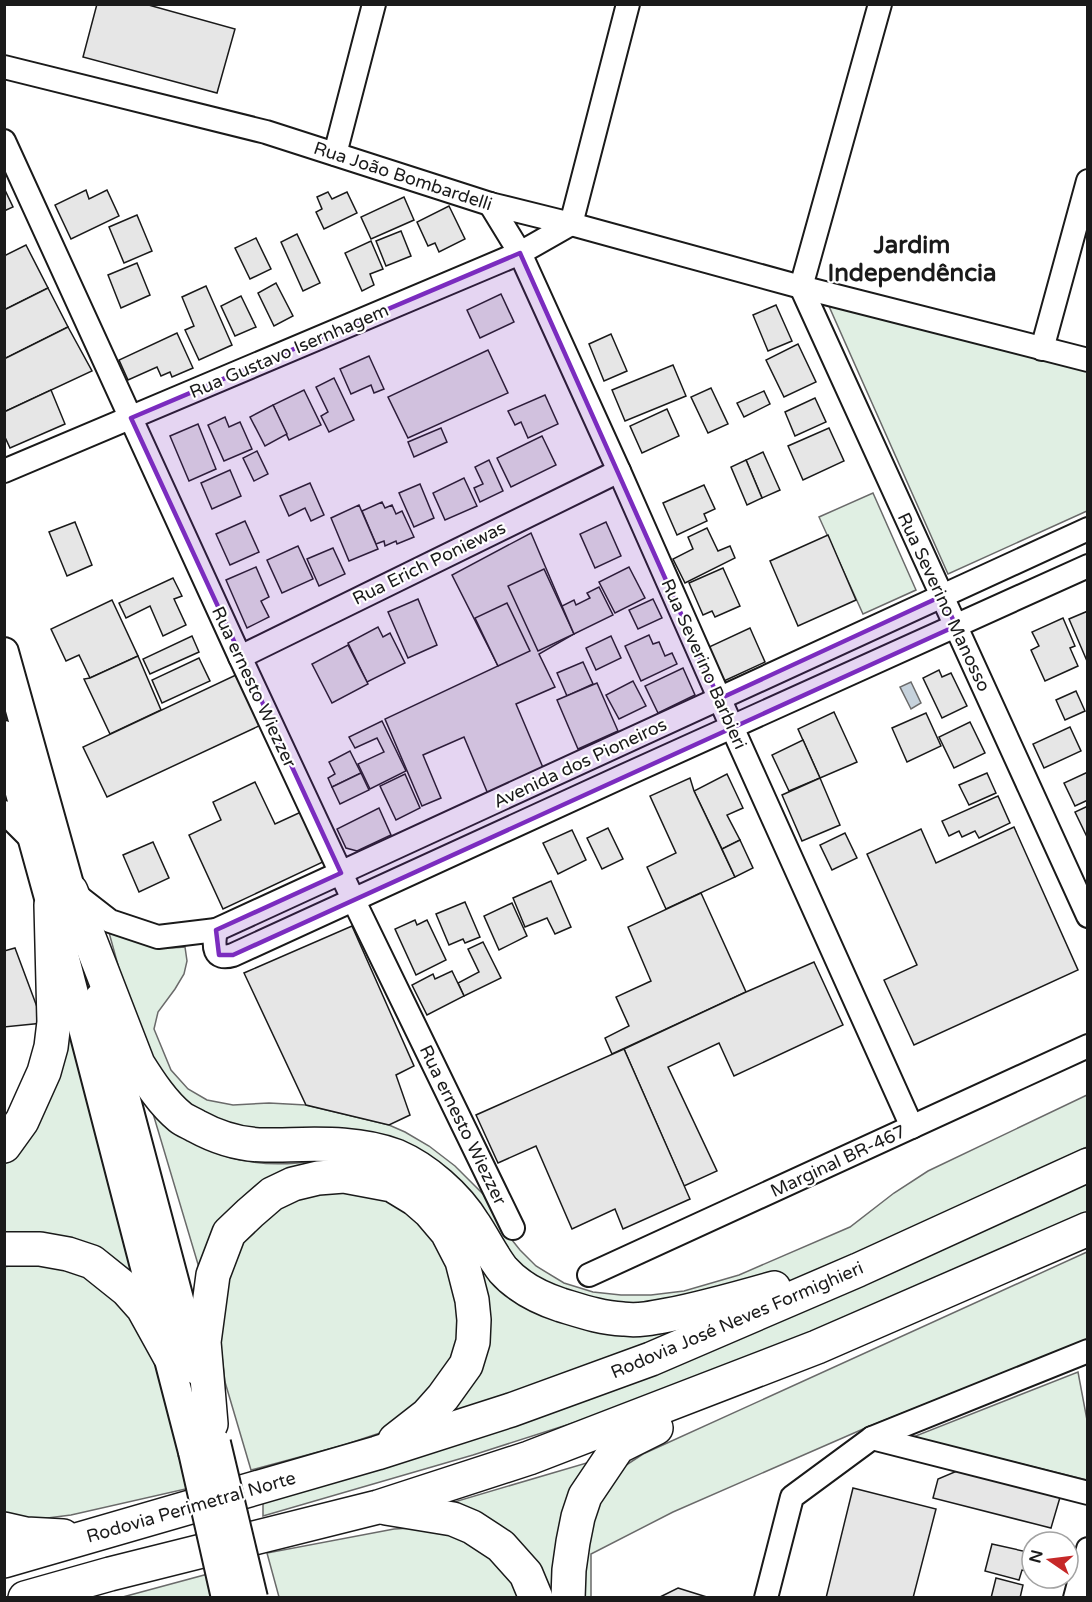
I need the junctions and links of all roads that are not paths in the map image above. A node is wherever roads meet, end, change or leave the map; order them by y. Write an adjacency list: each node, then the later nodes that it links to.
1 (374, 4): 6 (street)
2 (627, 4): 9 (street)
3 (880, 4): 11 (street)
4 (4, 67): 6 (street, Rua João Bombardelli)
5 (4, 141): 14 (street, Rua ernesto Wiezzer)
6 (335, 154): 8 (street, Rua João Bombardelli)
7 (1088, 181): 12 (street)
8 (490, 204): 9 (street, Rua João Bombardelli); 10 (street, Rua Severino Barbieri)
9 (571, 224): 10 (street, Rua Gustavo Isernhagem); 11 (street, Rua João Bombardelli)
10 (520, 253): 14 (street, Rua Gustavo Isernhagem); 16 (street, Rua Severino Barbieri)
11 (801, 287): 12 (street, Rua João Bombardelli); 19 (street, Rua Severino Manosso)
12 (1042, 349): 13 (street, Rua João Bombardelli)
13 (1088, 360)
14 (131, 418): 15 (street, Rua Gustavo Isernhagem); 22 (street, Rua ernesto Wiezzer)
15 (4, 471)
16 (620, 471): 22 (street, Rua Erich Poniewas); 23 (street, Rua Severino Barbieri)
17 (1088, 529): 19 (street, Avenida dos Pioneiros)
18 (1088, 566): 20 (street)
19 (942, 596): 20 (street, Rua Severino Manosso); 23 (street, Avenida dos Pioneiros)
20 (956, 626): 24 (street); 35 (street, Rua Severino Manosso)
21 (4, 651): 33 (main road)
22 (240, 657): 32 (street, Rua ernesto Wiezzer)
23 (719, 699): 24 (street, Rua Severino Barbieri); 26 (street, Avenida dos Pioneiros)
24 (732, 727): 27 (street); 38 (street, Rua Severino Barbieri)
25 (4, 735): 31 (main road)
26 (616, 746): 27 (street); 28 (street, Avenida dos Pioneiros)
27 (630, 773): 30 (street)
28 (487, 806): 30 (street); 32 (street, Avenida dos Pioneiros)
29 (4, 812): 31 (street)
30 (499, 833): 34 (street)
31 (34, 842): 33 (main road)
32 (341, 873): 34 (street, Rua ernesto Wiezzer); 36 (street, Avenida dos Pioneiros)
33 (61, 898): 36 (street, Avenida dos Pioneiros); 39 (highway); 44 (highway); 48 (main road); 50 (main road)
34 (353, 899): 36 (street); 41 (street, Rua ernesto Wiezzer)
35 (1088, 916)
36 (216, 930)
37 (1088, 1046): 38 (street, Marginal BR-467)
38 (912, 1127): 45 (street, Marginal BR-467)
39 (4, 1146)
40 (1088, 1166): 44 (highway, Rodovia José Neves Formighieri)
41 (513, 1228)
42 (1088, 1229): 46 (highway)
43 (4, 1249): 48 (highway)
44 (858, 1270): 51 (highway, Rodovia José Neves Formighieri)
45 (589, 1275)
46 (817, 1347): 53 (highway); 64 (highway)
47 (1088, 1352): 49 (street)
48 (169, 1355): 50 (main road)
49 (872, 1438): 52 (street); 65 (street)
50 (207, 1440): 51 (highway); 61 (main road, bridge); 62 (main road, bridge)
51 (377, 1453): 55 (highway, Rodovia Perimetral Norte)
52 (1088, 1493)
53 (378, 1507): 58 (highway); 63 (highway)
54 (4, 1529): 55 (highway)
55 (101, 1534): 57 (highway, Rodovia Perimetral Norte)
56 (1088, 1549): 66 (street)
57 (4, 1561)
58 (110, 1574): 59 (highway); 60 (highway)
59 (25, 1598)
60 (74, 1598)
61 (226, 1598)
62 (253, 1598)
63 (536, 1598)
64 (568, 1598)
65 (766, 1598)
66 (1075, 1598)

